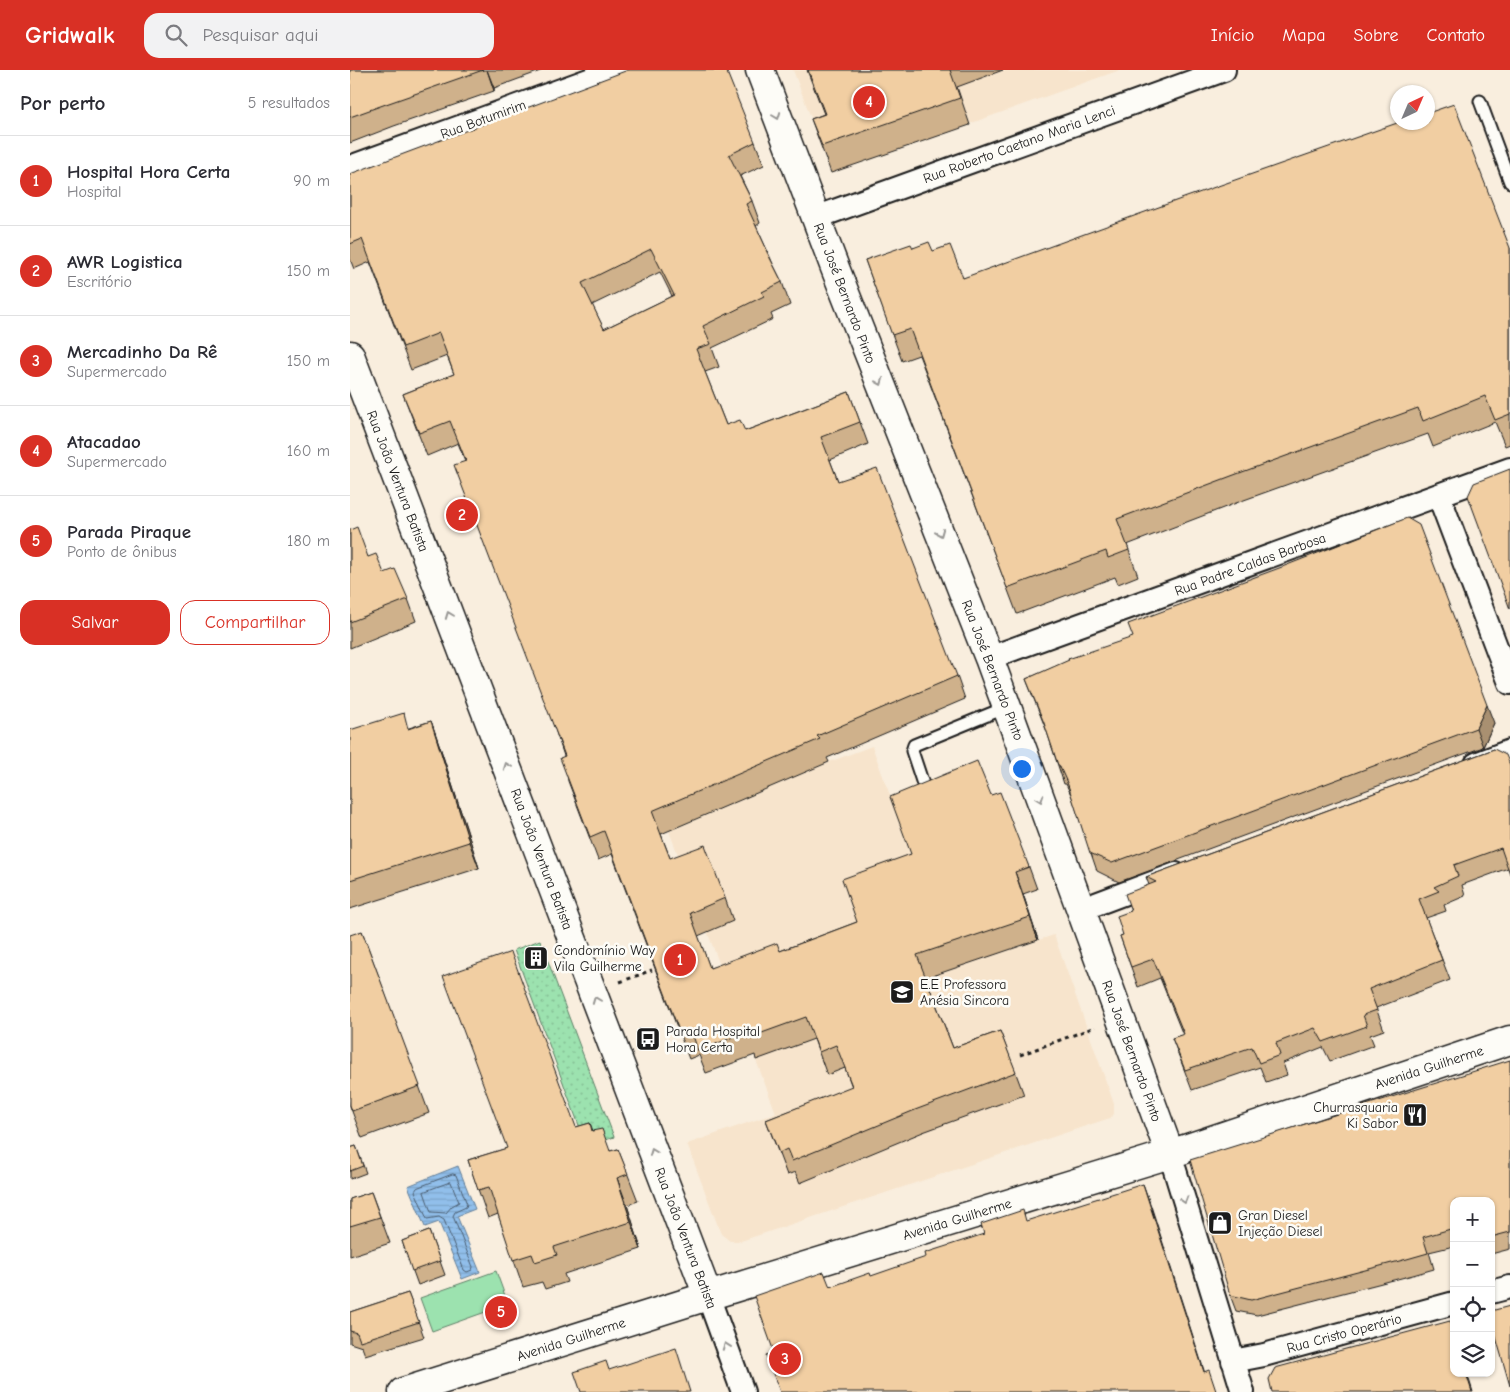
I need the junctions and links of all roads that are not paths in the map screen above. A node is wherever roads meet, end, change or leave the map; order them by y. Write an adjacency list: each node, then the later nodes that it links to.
1 (616, 70): 5 (street, Rua Botumirim)
2 (760, 70): 7 (street, Rua José Bernardo Pinto, one-way to 7)
3 (1224, 70): 7 (street, Rua Roberto Caetano Maria Lenci)
4 (1480, 101): 6 (lane)
5 (350, 168)
6 (1510, 182)
7 (815, 218): 11 (street, Rua José Bernardo Pinto, one-way to 11)
8 (350, 355): 23 (street, Rua João Ventura Batista, one-way to 8)
9 (1510, 469): 10 (street, Rua Padre Caldas Barbosa)
10 (1439, 496): 11 (street, Rua Padre Caldas Barbosa); 12 (street)
11 (989, 658): 13 (street, Rua José Bernardo Pinto)
12 (1510, 682)
13 (1007, 707): 16 (lane); 18 (street, Rua José Bernardo Pinto, one-way to 18)
14 (1510, 751): 15 (street)
15 (1454, 772)
16 (924, 787)
17 (1194, 868): 18 (street)
18 (1080, 910): 20 (street, Rua José Bernardo Pinto)
19 (1510, 1040): 20 (street, Avenida Guilherme)
20 (1170, 1154): 23 (street, Avenida Guilherme); 25 (street, Rua José Bernardo Pinto, one-way to 25)
21 (1510, 1287): 22 (street)
22 (1495, 1291)
23 (708, 1296): 26 (street, Avenida Guilherme); 27 (street, Rua João Ventura Batista, one-way to 23)
24 (1450, 1304): 25 (street, Rua Cristo Operário)
25 (1233, 1361): 28 (street, Rua José Bernardo Pinto)
26 (403, 1392)
27 (743, 1392)
28 (1243, 1392)

